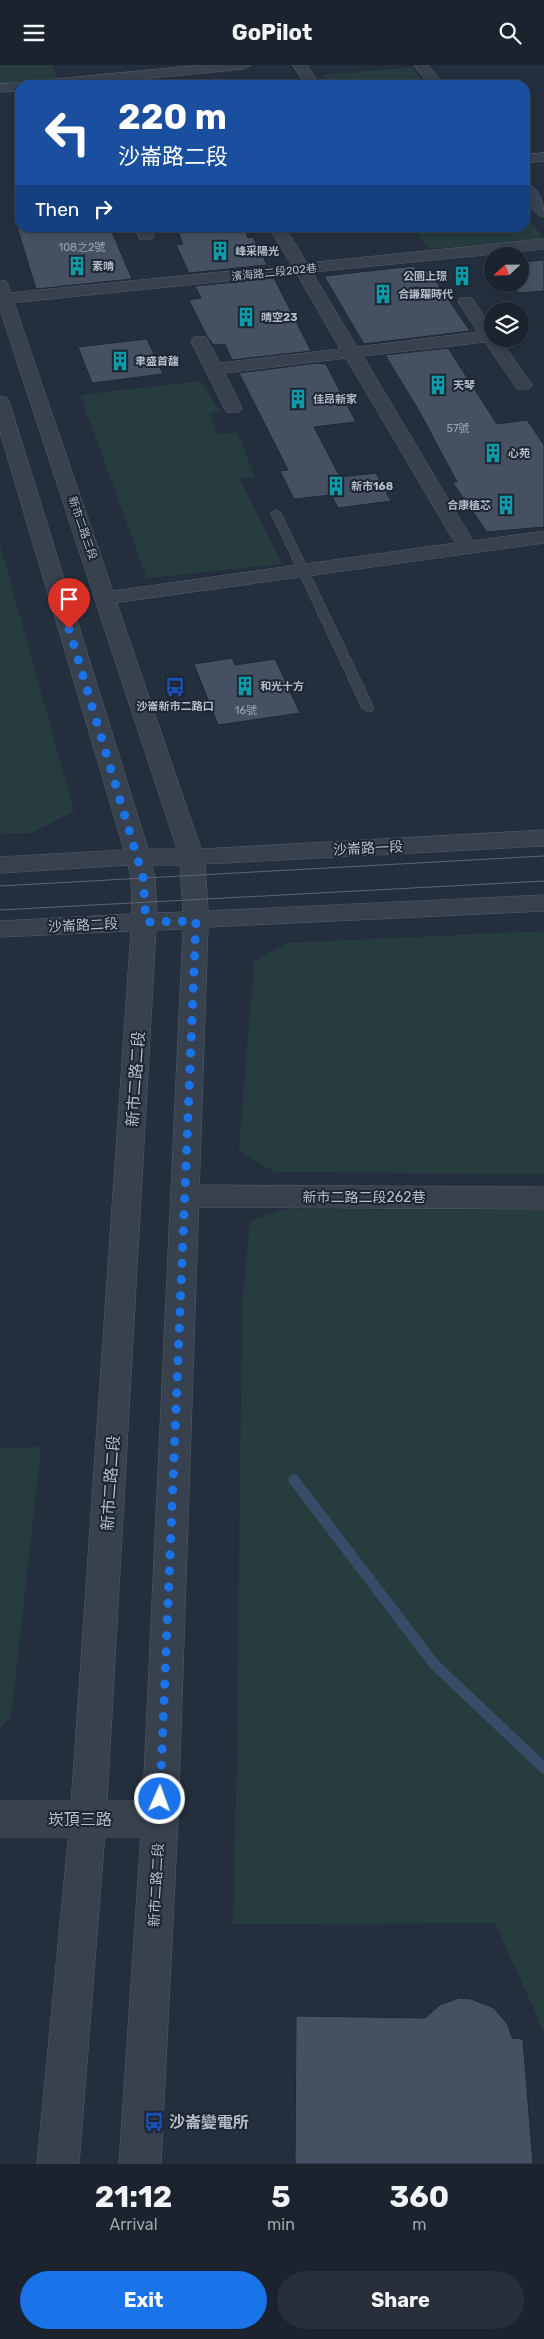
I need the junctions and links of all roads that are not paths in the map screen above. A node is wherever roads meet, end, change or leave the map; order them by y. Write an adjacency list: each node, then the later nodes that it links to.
1 (61, 65): 6 (street)
2 (244, 65): 5 (street)
3 (300, 65): 9 (street)
4 (421, 65): 10 (street)
5 (186, 71): 7 (street); 8 (street)
6 (68, 80)
7 (99, 80)
8 (192, 80)
9 (310, 80)
10 (433, 80)
11 (15, 87): 12 (street)
12 (0, 88)
13 (544, 157): 14 (street)
14 (530, 158)
15 (530, 193): 16 (street)
16 (544, 211)
17 (280, 232): 19 (street)
18 (544, 244): 19 (street, 濱海路二段202巷)
19 (300, 269): 20 (street, 濱海路二段202巷); 26 (street)
20 (1, 294): 35 (street, 新市二路三段)
21 (466, 301): 22 (street)
22 (484, 328)
23 (484, 337): 26 (street)
24 (200, 341): 27 (street)
25 (497, 347): 28 (street)
26 (352, 352): 27 (street); 33 (street)
27 (213, 369): 30 (street)
28 (523, 385)
29 (0, 401): 38 (street)
30 (232, 408)
31 (276, 513): 34 (lane)
32 (544, 537): 33 (street)
33 (468, 547): 34 (street)
34 (301, 570): 35 (street); 36 (lane)
35 (106, 598): 39 (street, 新市二路三段)
36 (368, 708)
37 (544, 838): 39 (street, 沙崙路一段)
38 (138, 857): 39 (street); 40 (street); 43 (street)
39 (192, 857): 42 (street, 新市二路二段)
40 (0, 865)
41 (544, 903): 42 (street)
42 (196, 921): 43 (street, 沙崙路二段); 45 (street, 新市二路二段)
43 (146, 922): 44 (street, 沙崙路二段); 49 (street, 新市二路二段)
44 (0, 929)
45 (185, 1196): 46 (street, 新市二路二段262巷); 48 (street, 新市二路二段)
46 (544, 1198)
47 (0, 1819): 49 (street, 崁頂三路)
48 (160, 1819): 49 (street, 崁頂三路); 51 (street, 新市二路二段)
49 (88, 1820): 50 (street, 新市二路二段)
50 (58, 2164)
51 (140, 2164)

